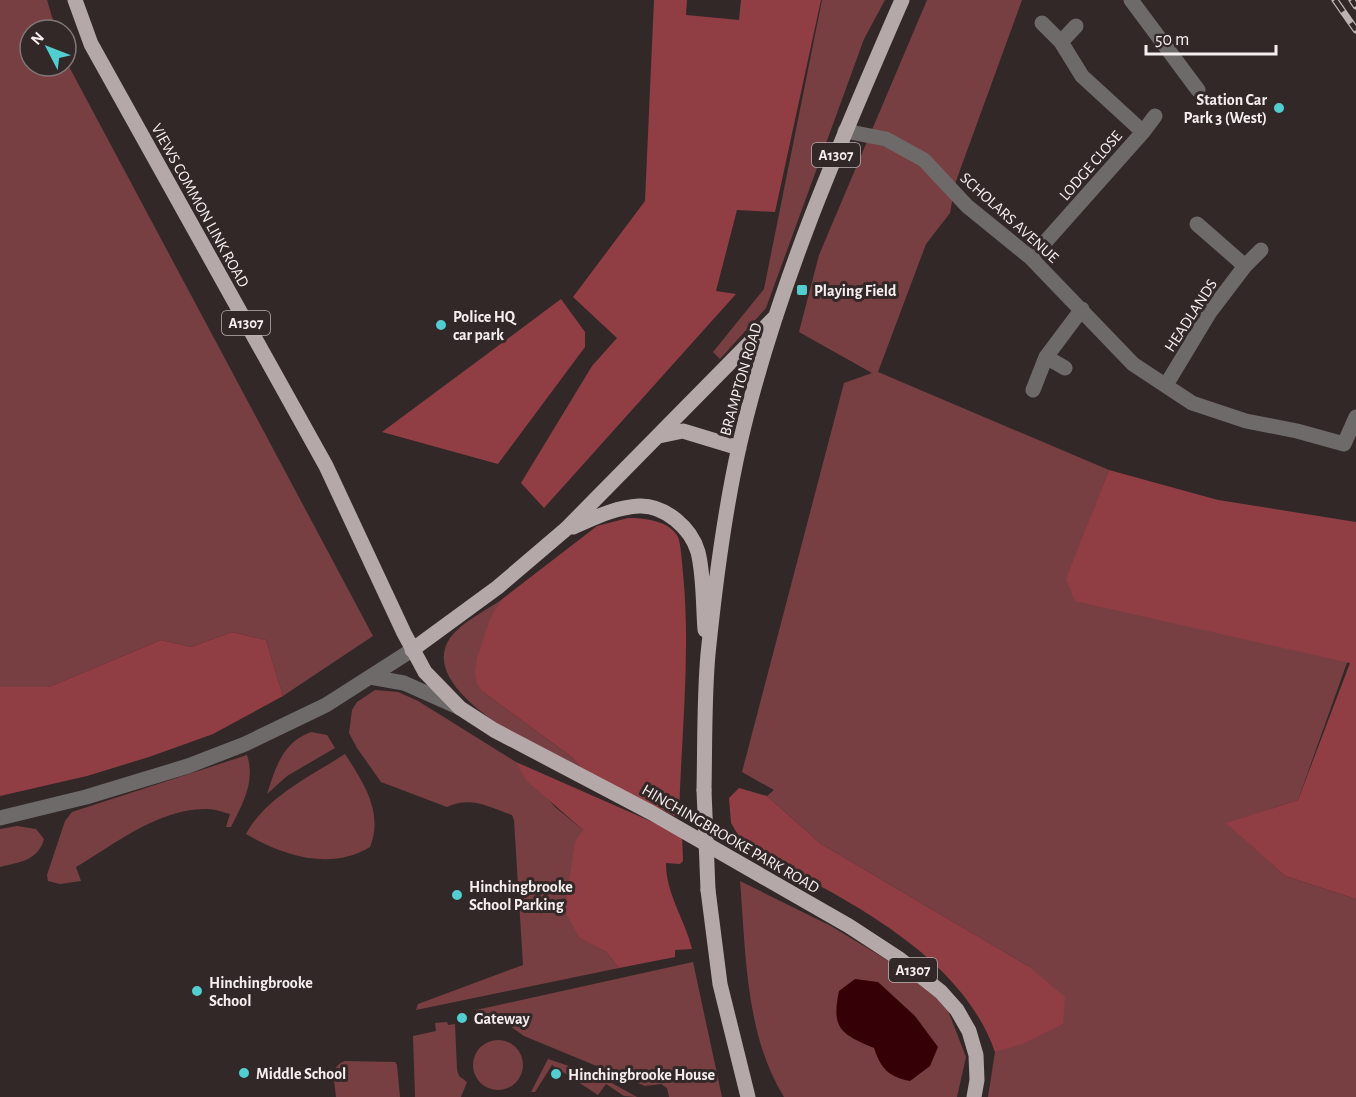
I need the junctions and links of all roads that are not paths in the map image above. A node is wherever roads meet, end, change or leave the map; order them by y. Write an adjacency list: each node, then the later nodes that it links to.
1 (75, 0): 26 (main road, VIEWS COMMON LINK ROAD / A1307)
2 (902, 0): 9 (main road, BRAMPTON ROAD / A1307)
3 (1131, 0): 7 (street)
4 (1042, 23): 6 (street, LODGE CLOSE)
5 (1076, 26): 6 (street)
6 (1061, 42): 10 (street, LODGE CLOSE)
7 (1198, 90)
8 (1155, 116): 10 (street)
9 (845, 131): 13 (street, SCHOLARS AVENUE); 16 (main road, BRAMPTON ROAD / A1307)
10 (1143, 132): 13 (street, LODGE CLOSE)
11 (1197, 224): 14 (street)
12 (1261, 250): 14 (street, HEADLANDS)
13 (1030, 258): 15 (street, SCHOLARS AVENUE)
14 (1245, 266): 19 (street, HEADLANDS)
15 (1082, 309): 17 (street); 19 (street, SCHOLARS AVENUE)
16 (778, 314): 22 (main road, A1307); 24 (main road, BRAMPTON ROAD / A1307)
17 (1046, 357): 18 (street); 20 (street)
18 (1065, 368)
19 (1166, 385): 23 (street, SCHOLARS AVENUE)
20 (1033, 390)
21 (1356, 417): 23 (street, SCHOLARS AVENUE)
22 (659, 436): 24 (main road); 25 (main road, A1307)
23 (1350, 447)
24 (739, 448): 27 (main road, BRAMPTON ROAD / A1307)
25 (566, 529): 26 (main road, A1307); 27 (main road)
26 (412, 650): 28 (street); 29 (main road, HINCHINGBROOKE PARK ROAD / A1307)
27 (708, 654): 31 (main road, BRAMPTON ROAD / A1307, bridge)
28 (370, 677): 29 (street); 30 (street)
29 (460, 708): 32 (main road, HINCHINGBROOKE PARK ROAD / A1307)
30 (0, 818)
31 (750, 1093)
32 (975, 1097)

